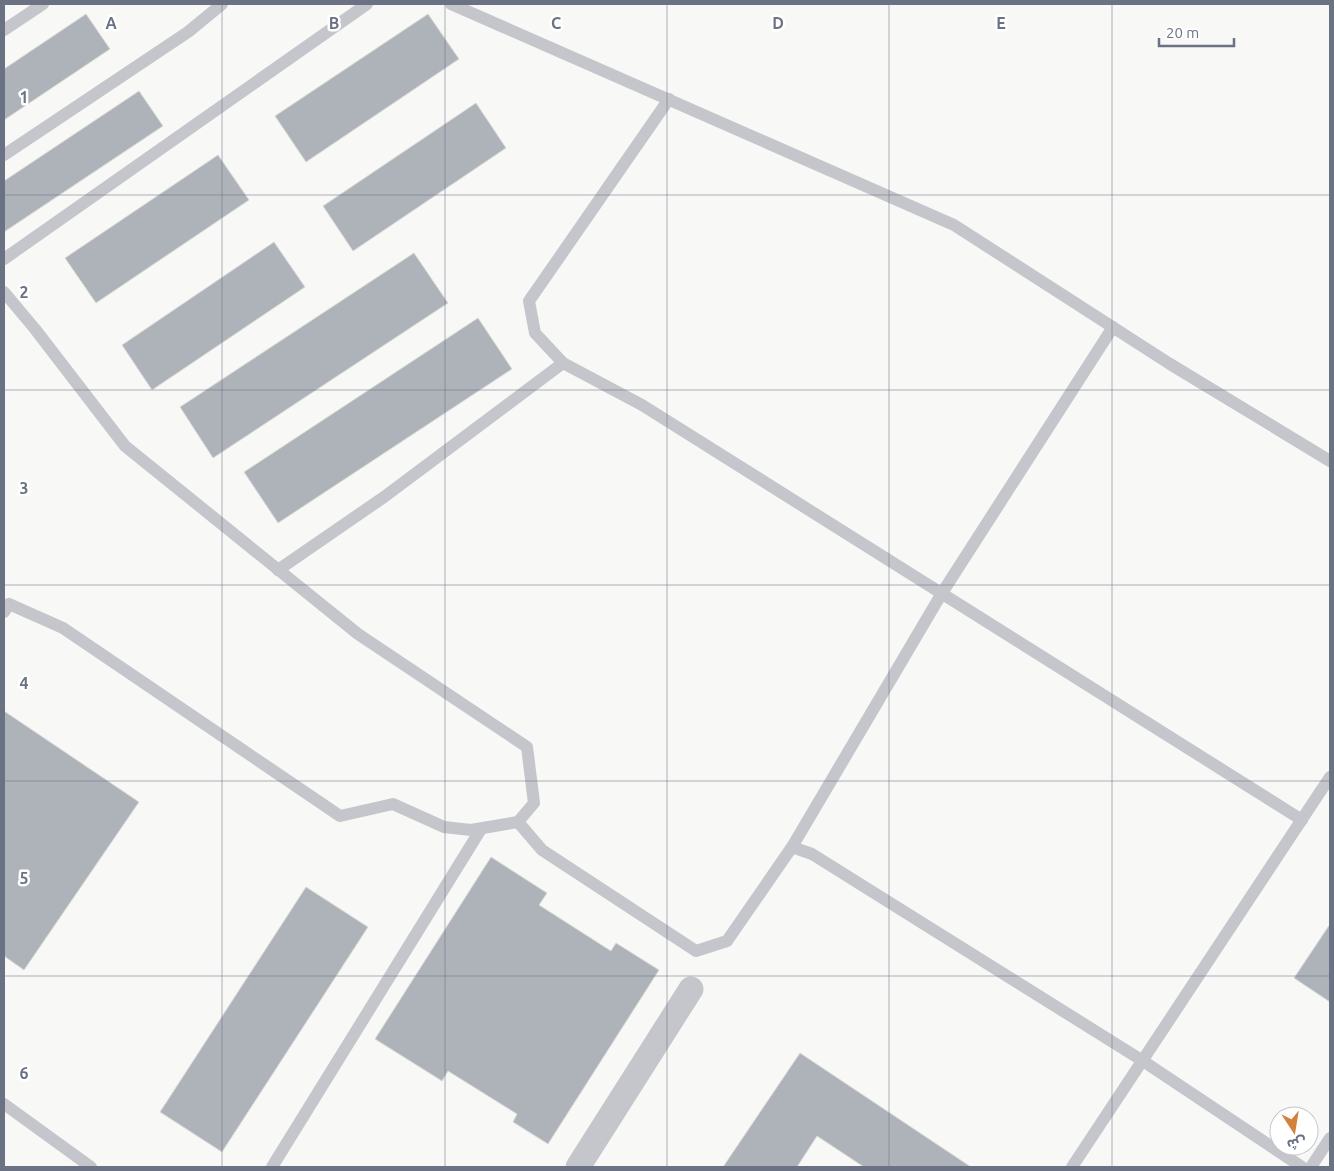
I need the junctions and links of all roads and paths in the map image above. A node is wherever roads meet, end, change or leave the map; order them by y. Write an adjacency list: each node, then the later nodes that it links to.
1 (43, 4): 5 (lane)
2 (222, 4): 7 (lane)
3 (367, 4): 8 (lane)
4 (452, 4): 6 (lane)
5 (4, 30)
6 (669, 99): 10 (lane); 11 (lane)
7 (4, 155)
8 (4, 259)
9 (4, 292): 13 (lane)
10 (1113, 327): 12 (lane); 14 (lane)
11 (563, 363): 13 (lane); 14 (lane)
12 (1330, 461)
13 (278, 570): 18 (lane)
14 (942, 593): 17 (lane); 20 (lane)
15 (4, 612): 19 (lane)
16 (1330, 777): 17 (lane)
17 (1302, 820): 22 (lane)
18 (518, 822): 19 (lane); 20 (lane)
19 (481, 829): 26 (lane)
20 (792, 847): 22 (lane)
21 (691, 989): 27 (street)
22 (1143, 1061): 28 (lane); 29 (lane)
23 (4, 1104): 25 (lane)
24 (1330, 1138): 30 (lane)
25 (91, 1167)
26 (272, 1167)
27 (578, 1167)
28 (1072, 1167)
29 (1302, 1167)
30 (1311, 1167)

